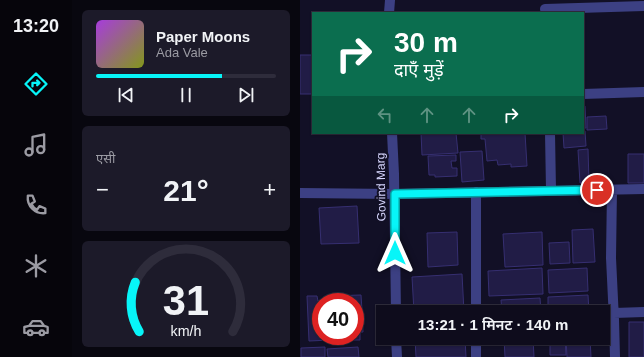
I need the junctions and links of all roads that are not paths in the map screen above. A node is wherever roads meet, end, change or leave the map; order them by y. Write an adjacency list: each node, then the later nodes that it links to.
1 (390, 0): 4 (street)
2 (644, 6): 3 (street)
3 (545, 7)
4 (389, 12)
5 (644, 92): 6 (street)
6 (584, 94)
7 (392, 134): 14 (street, Govind Marg)
8 (550, 134): 11 (street)
9 (612, 189): 10 (street); 11 (street); 17 (street)
10 (644, 189)
11 (551, 190): 12 (street)
12 (476, 192): 14 (street); 16 (street)
13 (300, 193): 14 (street)
14 (395, 194): 15 (street, Govind Marg)
15 (396, 305)
16 (476, 305)
17 (614, 312): 18 (street); 23 (street)
18 (644, 312)
19 (396, 345): 21 (street)
20 (476, 345): 22 (street)
21 (397, 357)
22 (476, 357)
23 (615, 357)

